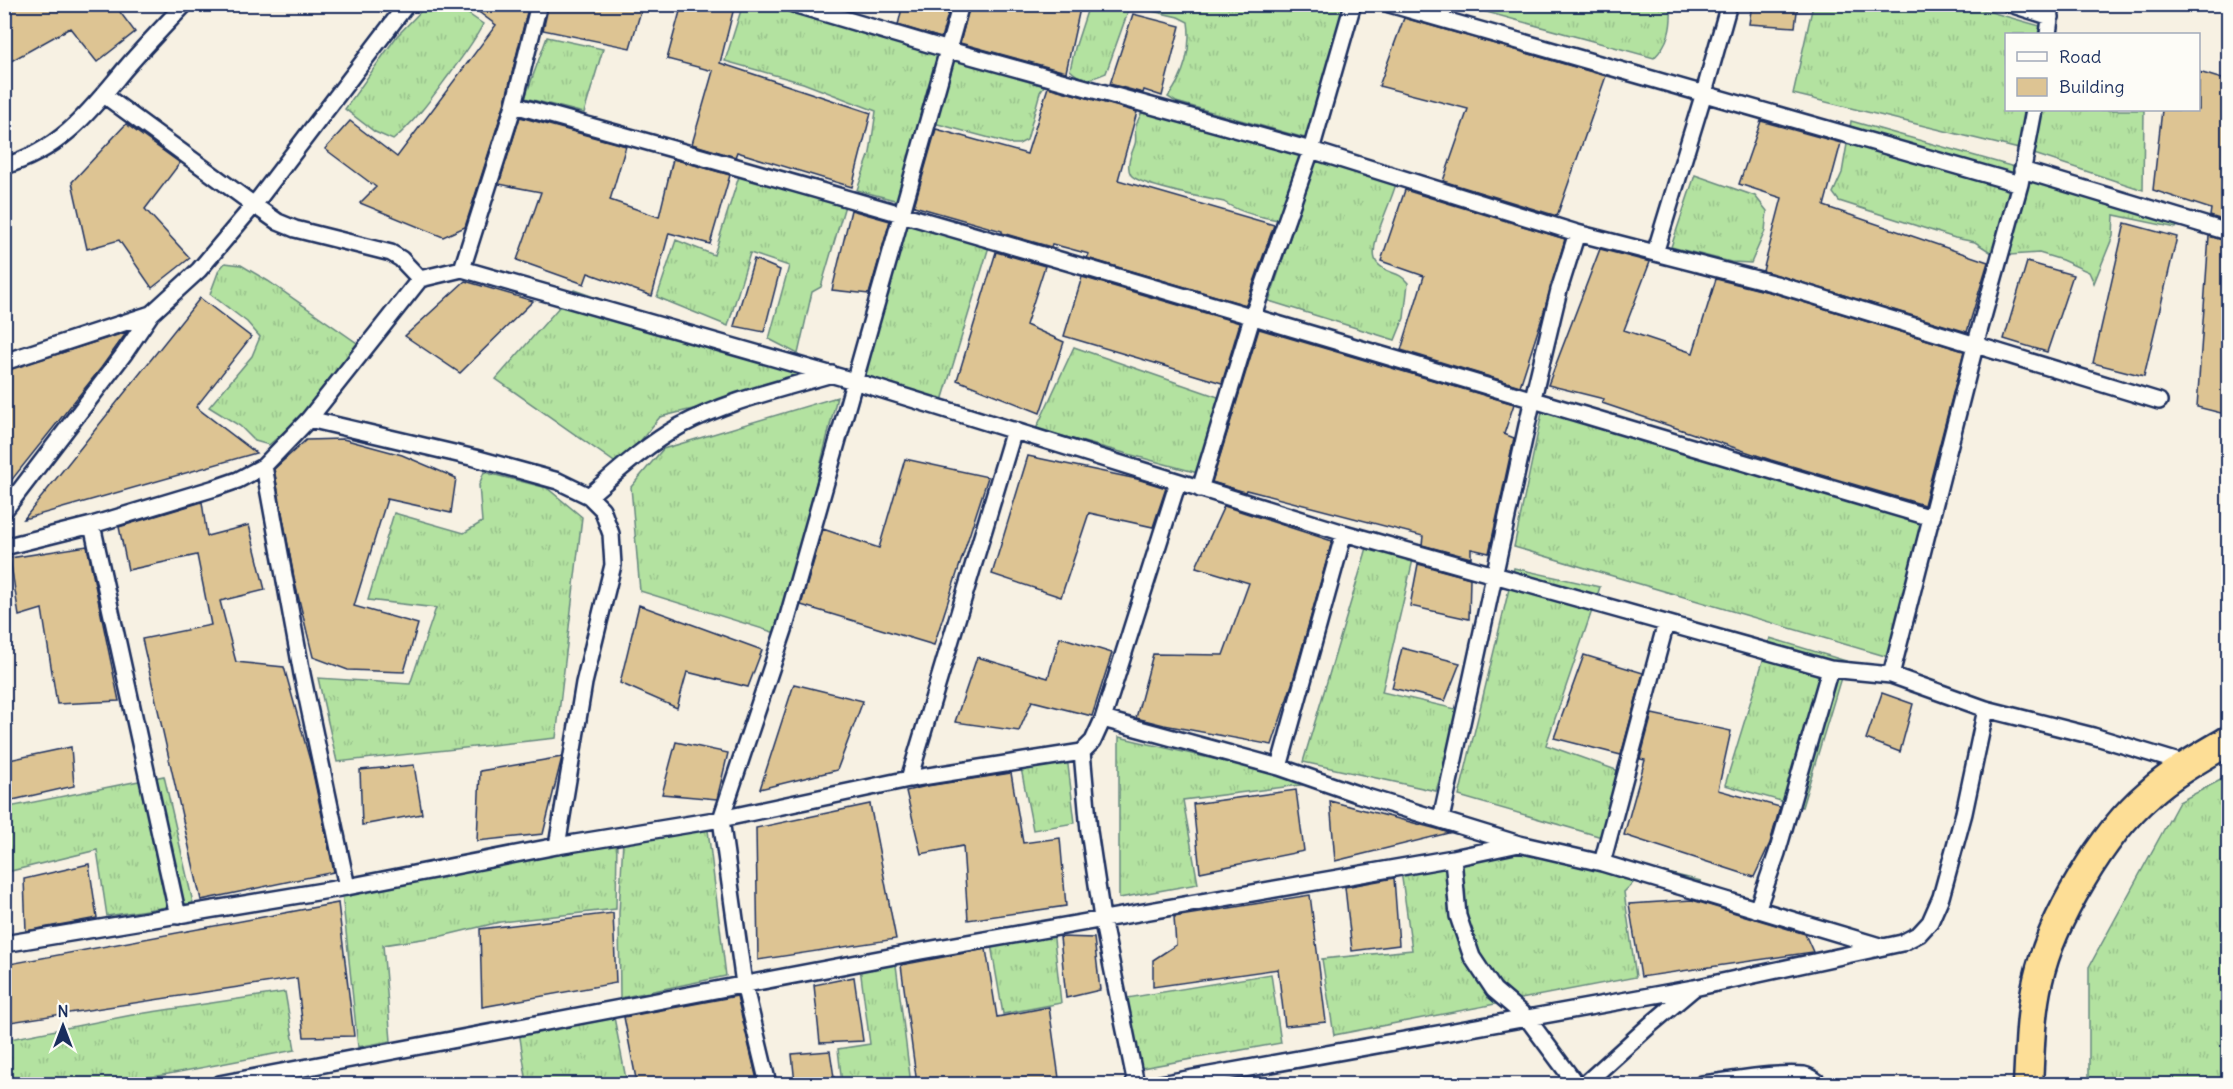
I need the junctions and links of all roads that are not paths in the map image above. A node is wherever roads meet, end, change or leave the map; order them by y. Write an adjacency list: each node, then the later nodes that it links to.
1 (184, 4): 14 (street)
2 (407, 4): 20 (street)
3 (539, 4): 15 (street)
4 (793, 4): 12 (street)
5 (961, 4): 12 (street)
6 (1353, 4): 17 (street)
7 (1389, 4): 13 (street)
8 (1728, 4): 13 (street)
9 (2010, 4): 10 (street)
10 (2052, 11): 11 (street)
11 (2048, 33)
12 (948, 50): 17 (street); 21 (street)
13 (1704, 93): 19 (street); 24 (street)
14 (104, 95): 18 (street); 20 (street)
15 (514, 105): 21 (street); 25 (street)
16 (2034, 111): 19 (street)
17 (1311, 150): 23 (street); 28 (street)
18 (4, 166)
19 (2021, 177): 22 (street); 29 (street)
20 (254, 205): 26 (street); 27 (street)
21 (901, 213): 28 (street); 32 (street)
22 (2229, 232)
23 (1577, 233): 24 (street); 33 (street)
24 (1655, 253): 29 (street)
25 (462, 269): 26 (street); 31 (street)
26 (420, 279): 35 (street)
27 (151, 314): 30 (street); 41 (street)
28 (1252, 318): 33 (street); 39 (street)
29 (1975, 346): 34 (street); 42 (street)
30 (4, 363)
31 (832, 374): 32 (street); 40 (street)
32 (854, 381): 36 (street); 57 (street)
33 (1533, 398): 42 (street); 46 (street)
34 (2159, 401)
35 (309, 418): 37 (street); 40 (street)
36 (1014, 430): 38 (street); 56 (street)
37 (264, 466): 43 (street); 63 (street)
38 (1178, 482): 39 (street); 51 (street)
39 (1200, 489): 44 (street)
40 (589, 496): 60 (street)
41 (4, 511)
42 (1932, 518): 49 (street)
43 (92, 525): 45 (street); 65 (street)
44 (1344, 533): 46 (street); 55 (street)
45 (4, 547)
46 (1495, 576): 47 (street); 58 (street)
47 (1666, 623): 48 (street); 62 (street)
48 (1830, 669): 49 (street); 64 (street)
49 (1891, 675): 50 (street)
50 (1986, 709): 54 (street); 68 (street)
51 (1103, 719): 53 (street); 55 (street)
52 (2229, 741): 54 (highway)
53 (1082, 752): 56 (street); 66 (street)
54 (2189, 765): 80 (highway)
55 (1279, 767): 58 (street)
56 (909, 779): 57 (street)
57 (721, 819): 60 (street); 69 (street)
58 (1441, 819): 59 (street)
59 (1519, 844): 61 (street); 62 (street)
60 (557, 846): 63 (street)
61 (1453, 858): 66 (street); 71 (street)
62 (1602, 863): 64 (street)
63 (347, 887): 65 (street)
64 (1757, 910): 68 (street)
65 (178, 916): 67 (street)
66 (1102, 918): 69 (street); 74 (street)
67 (4, 945)
68 (1883, 947): 70 (street)
69 (744, 984): 72 (street); 73 (street)
70 (1694, 988): 71 (street); 77 (street)
71 (1527, 1018): 75 (street); 76 (street)
72 (219, 1084)
73 (768, 1084)
74 (1136, 1084)
75 (1160, 1084)
76 (1576, 1084)
77 (1585, 1084)
78 (1702, 1084): 79 (street)
79 (1820, 1084)
80 (2028, 1084)

